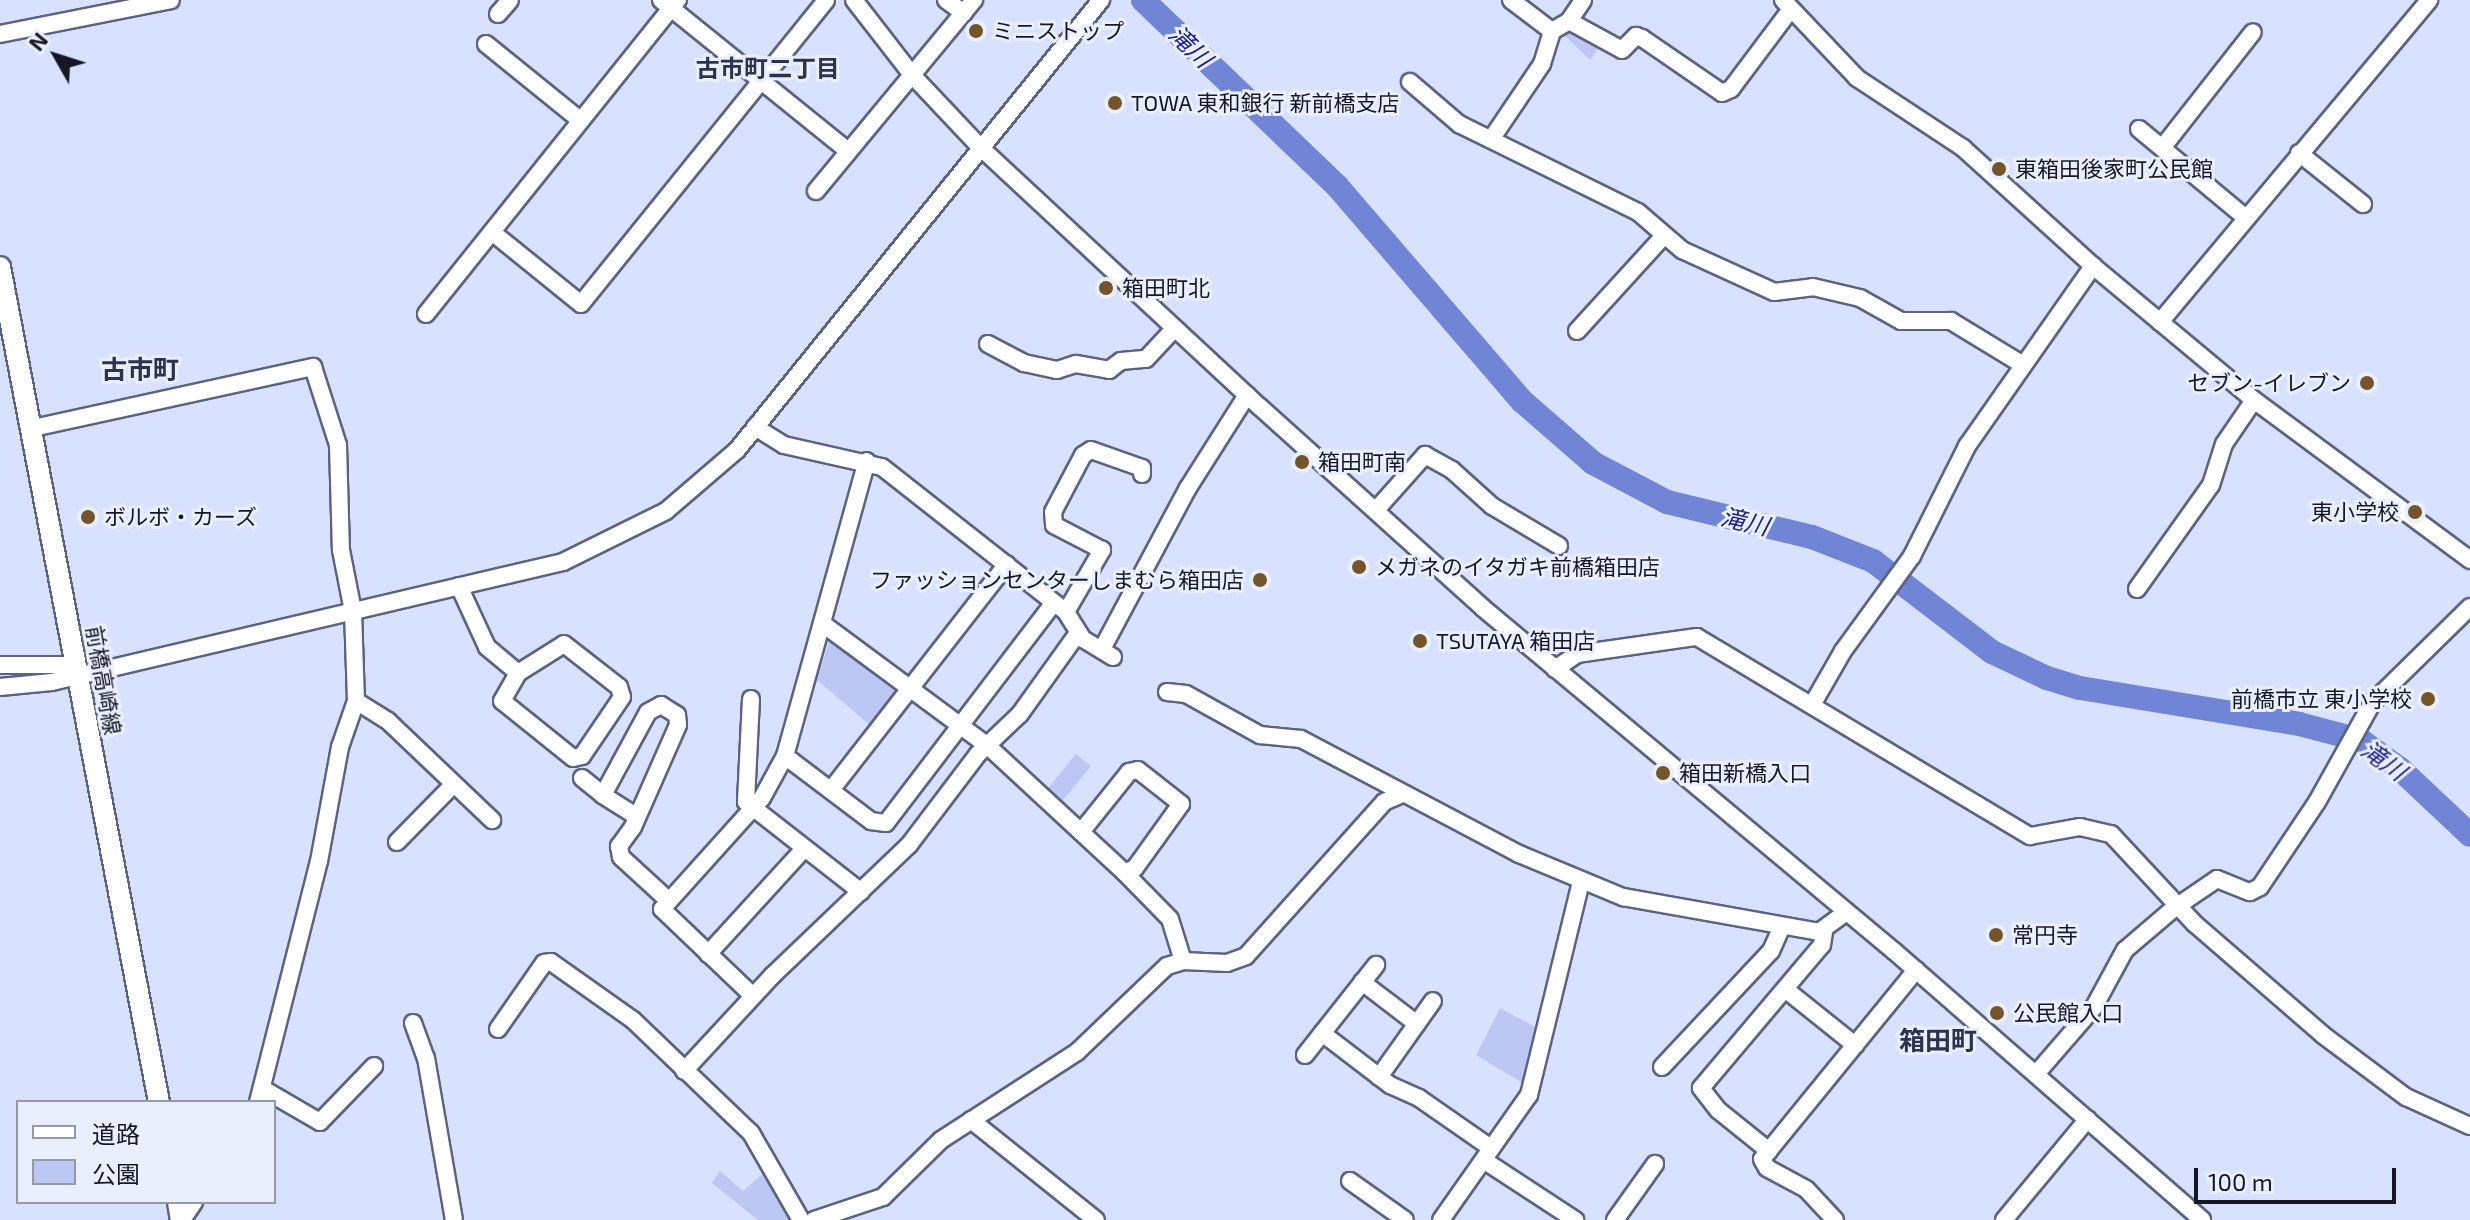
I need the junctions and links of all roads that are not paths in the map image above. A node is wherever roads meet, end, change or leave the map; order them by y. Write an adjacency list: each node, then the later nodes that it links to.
1 (171, 0): 17 (street)
2 (510, 0): 13 (street)
3 (826, 0): 20 (street)
4 (854, 0): 19 (street)
5 (946, 0): 12 (street)
6 (1101, 0): 25 (street)
7 (1511, 0): 15 (street)
8 (1583, 0): 14 (street)
9 (2429, 0): 28 (street)
10 (670, 3): 20 (street); 22 (street)
11 (1787, 4): 14 (street); 34 (street)
12 (969, 7): 19 (street)
13 (498, 14)
14 (1569, 21): 15 (street)
15 (1552, 31): 24 (street)
16 (2253, 32): 26 (street)
17 (0, 34)
18 (486, 44): 22 (street)
19 (913, 76): 25 (street); 27 (street)
20 (761, 80): 27 (street); 32 (street)
21 (1410, 82): 24 (street)
22 (581, 121): 32 (street)
23 (2139, 129): 26 (street)
24 (1492, 138): 33 (street)
25 (980, 147): 38 (street); 44 (street)
26 (2162, 148): 31 (street)
27 (848, 151): 29 (street)
28 (2299, 153): 30 (street); 31 (street)
29 (816, 191)
30 (2363, 204)
31 (2246, 218): 37 (street)
32 (492, 232): 36 (street)
33 (1662, 238): 39 (street); 41 (street)
34 (2093, 266): 37 (street); 41 (street)
35 (0, 267): 45 (main road, 前橋高崎線)
36 (426, 314)
37 (2160, 322): 43 (street)
38 (1175, 328): 40 (street); 42 (street)
39 (1577, 331)
40 (988, 344)
41 (2023, 365): 68 (street)
42 (1247, 395): 48 (street); 58 (street)
43 (2254, 400): 50 (street); 53 (street)
44 (755, 427): 46 (street); 52 (street)
45 (33, 428): 56 (street); 62 (main road, 前橋高崎線)
46 (867, 461): 51 (street); 57 (street)
47 (1142, 474): 55 (street)
48 (1376, 510): 49 (street); 60 (street)
49 (1559, 546)
50 (2470, 560)
51 (1007, 564): 55 (street); 64 (street)
52 (459, 586): 56 (street); 61 (street)
53 (2137, 589)
54 (2470, 607): 87 (street)
55 (1059, 608): 58 (street); 69 (street)
56 (353, 611): 62 (street); 67 (street)
57 (823, 624): 64 (street); 71 (street)
58 (1078, 633): 70 (street)
59 (1, 664): 62 (street)
60 (1555, 669): 68 (street); 88 (street)
61 (518, 673): 61 (street)
62 (79, 674): 63 (street); 111 (main road, 前橋高崎線)
63 (2, 689)
64 (912, 689): 69 (street); 74 (street)
65 (1167, 692): 75 (street)
66 (751, 699): 77 (street)
67 (356, 701): 73 (street); 110 (street)
68 (1812, 705): 87 (street)
69 (961, 727): 70 (street); 74 (street)
70 (989, 747): 80 (street); 85 (street)
71 (785, 756): 74 (street); 77 (street)
72 (582, 778): 76 (street)
73 (453, 785): 79 (street); 81 (street)
74 (831, 790)
75 (1402, 794): 84 (street); 92 (street)
76 (603, 795): 78 (street); 78 (street)
77 (752, 809): 82 (street); 86 (street)
78 (636, 816): 86 (street)
79 (492, 820)
80 (1081, 832): 83 (street); 83 (street)
81 (397, 842)
82 (804, 849): 85 (street); 91 (street)
83 (1125, 873): 92 (street)
84 (1581, 882): 89 (street); 117 (street)
85 (861, 892): 97 (street)
86 (668, 900): 91 (street)
87 (2181, 905): 108 (street); 115 (street)
88 (1847, 912): 90 (street); 94 (street)
89 (1782, 926): 90 (street); 106 (street)
90 (1824, 932): 96 (street)
91 (708, 954): 97 (street)
92 (1183, 961): 114 (street)
93 (1376, 965): 95 (street)
94 (1916, 970): 103 (street); 108 (street)
95 (1362, 982): 100 (street); 102 (street)
96 (1785, 989): 103 (street); 116 (street)
97 (753, 996): 107 (street)
98 (1433, 1001): 100 (street)
99 (413, 1023): 121 (street)
100 (1417, 1024): 109 (street)
101 (498, 1029): 107 (street)
102 (1322, 1033): 104 (street); 109 (street)
103 (1855, 1045): 116 (street)
104 (1305, 1055)
105 (374, 1066): 112 (street)
106 (1662, 1067)
107 (684, 1071): 122 (street)
108 (2036, 1074): 113 (street)
109 (1379, 1077): 117 (street)
110 (260, 1096)
111 (159, 1100)
112 (276, 1103)
113 (2088, 1119): 129 (street); 130 (street)
114 (971, 1120): 123 (street); 124 (street)
115 (2470, 1126)
116 (1769, 1151): 128 (street)
117 (1488, 1155): 120 (street); 126 (street)
118 (1655, 1164): 127 (street)
119 (1350, 1181): 125 (street)
120 (1443, 1219)
121 (454, 1220)
122 (801, 1220)
123 (814, 1220)
124 (1096, 1220)
125 (1405, 1220)
126 (1575, 1220)
127 (1615, 1220)
128 (1835, 1220)
129 (2004, 1220)
130 (2202, 1220)

